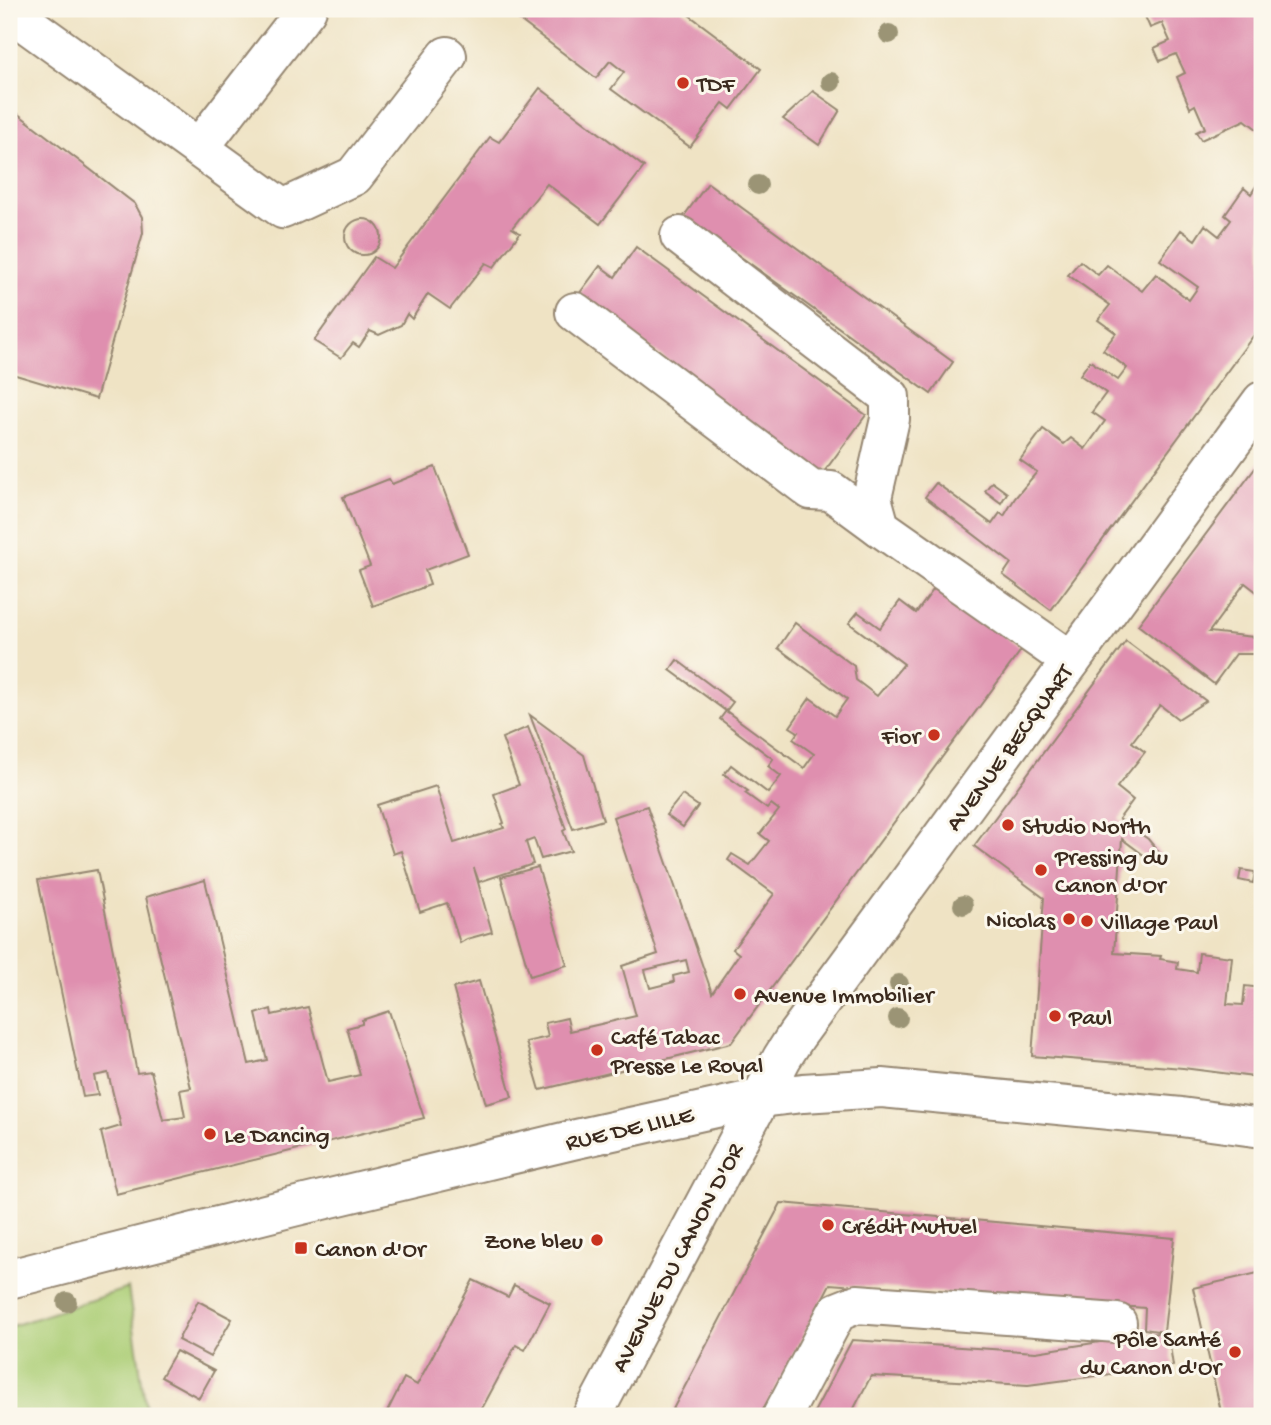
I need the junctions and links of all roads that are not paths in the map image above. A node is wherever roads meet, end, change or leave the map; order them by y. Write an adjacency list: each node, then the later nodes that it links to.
1 (307, 9): 4 (street)
2 (9, 11): 4 (street)
3 (447, 56): 4 (street)
4 (199, 148)
5 (680, 236): 8 (street)
6 (575, 312): 8 (street)
7 (1262, 401): 9 (street, AVENUE BECQUART)
8 (880, 527): 9 (street)
9 (1070, 661): 10 (street, AVENUE BECQUART)
10 (761, 1098): 11 (street, RUE DE LILLE); 12 (street, RUE DE LILLE); 14 (street, AVENUE DU CANON D'OR)
11 (1262, 1128)
12 (9, 1279)
13 (1117, 1324): 15 (street)
14 (604, 1412)
15 (782, 1416)

